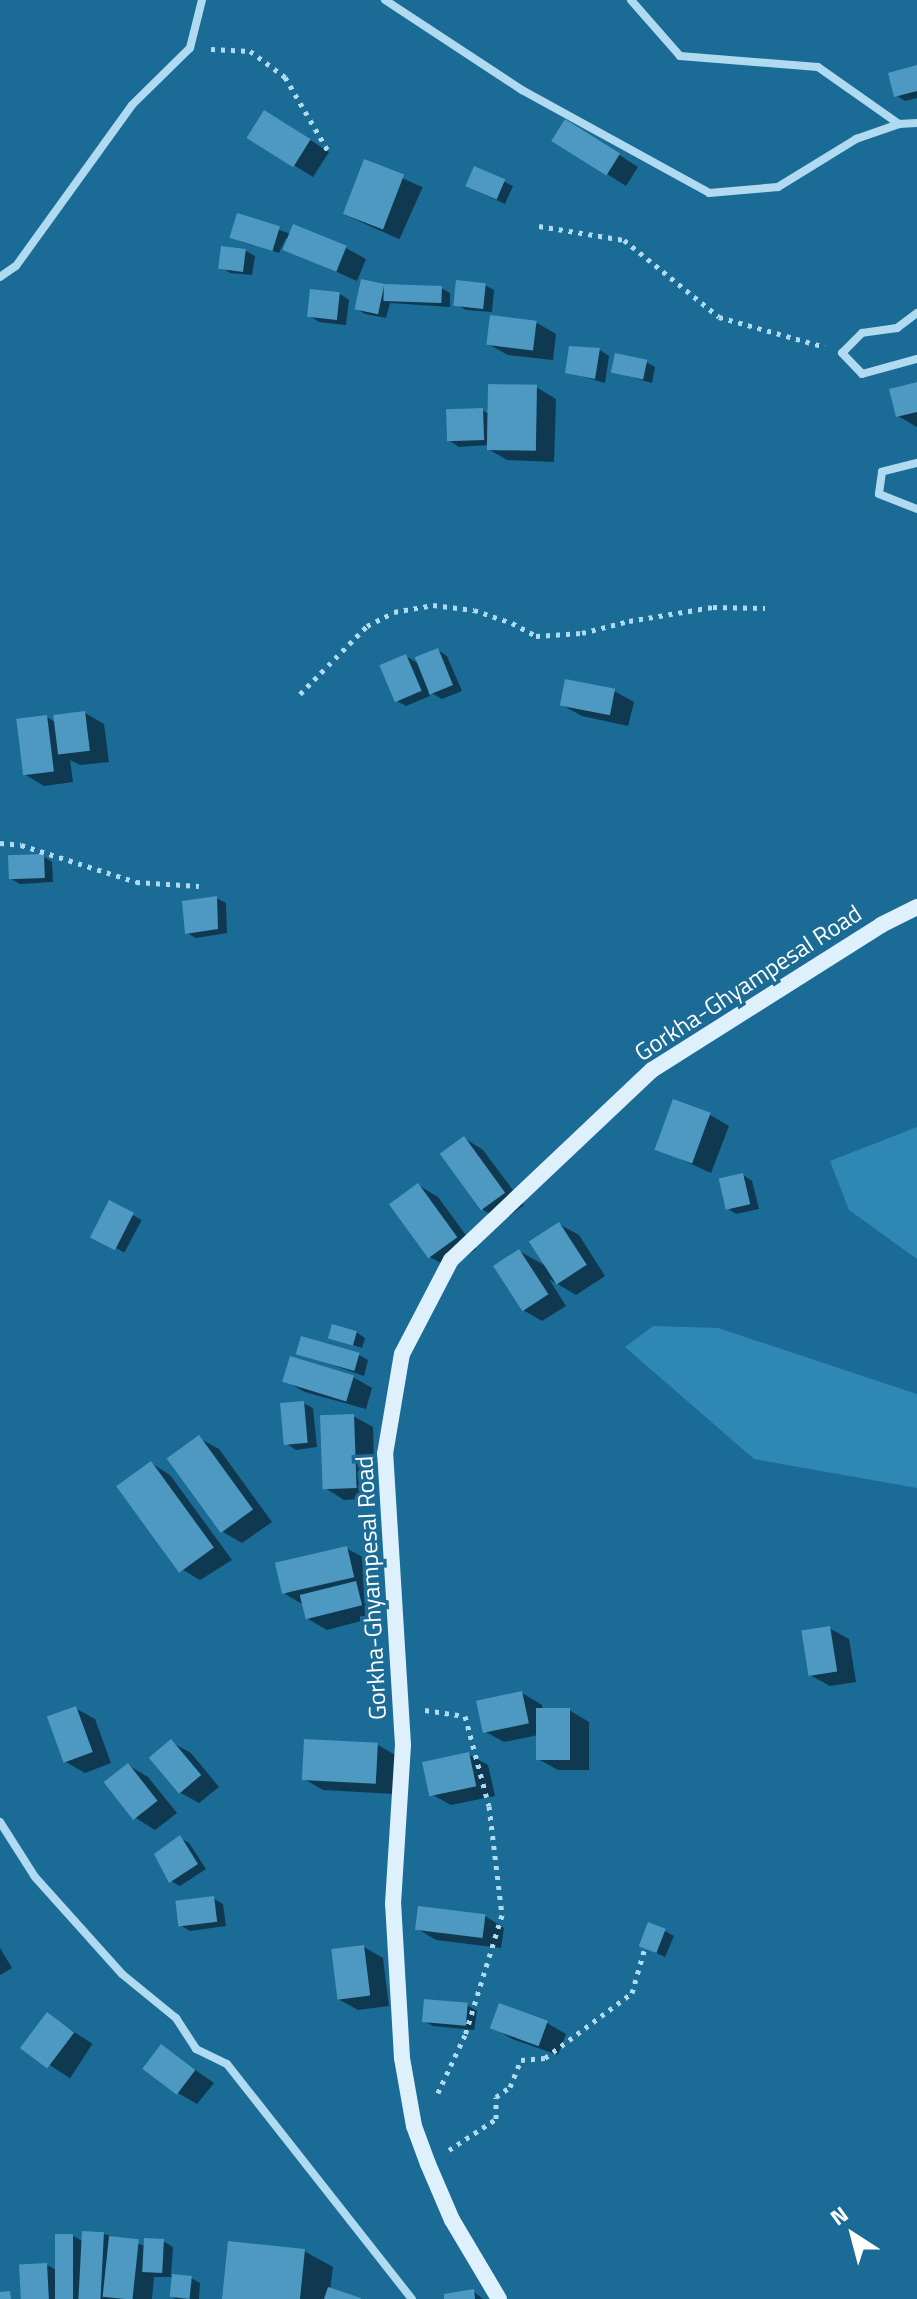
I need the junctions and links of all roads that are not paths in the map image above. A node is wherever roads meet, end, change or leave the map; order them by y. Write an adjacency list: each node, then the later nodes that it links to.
1 (202, 0): 6 (street)
2 (385, 0): 5 (street)
3 (631, 0): 5 (street)
4 (917, 123): 5 (street)
5 (899, 124)
6 (0, 277)
7 (917, 313): 8 (street)
8 (917, 359)
9 (917, 463): 10 (street)
10 (917, 509)
11 (917, 907): 14 (main road, Gorkha-Ghyampesal Road)
12 (0, 1822): 13 (street)
13 (412, 2299)
14 (499, 2299)

